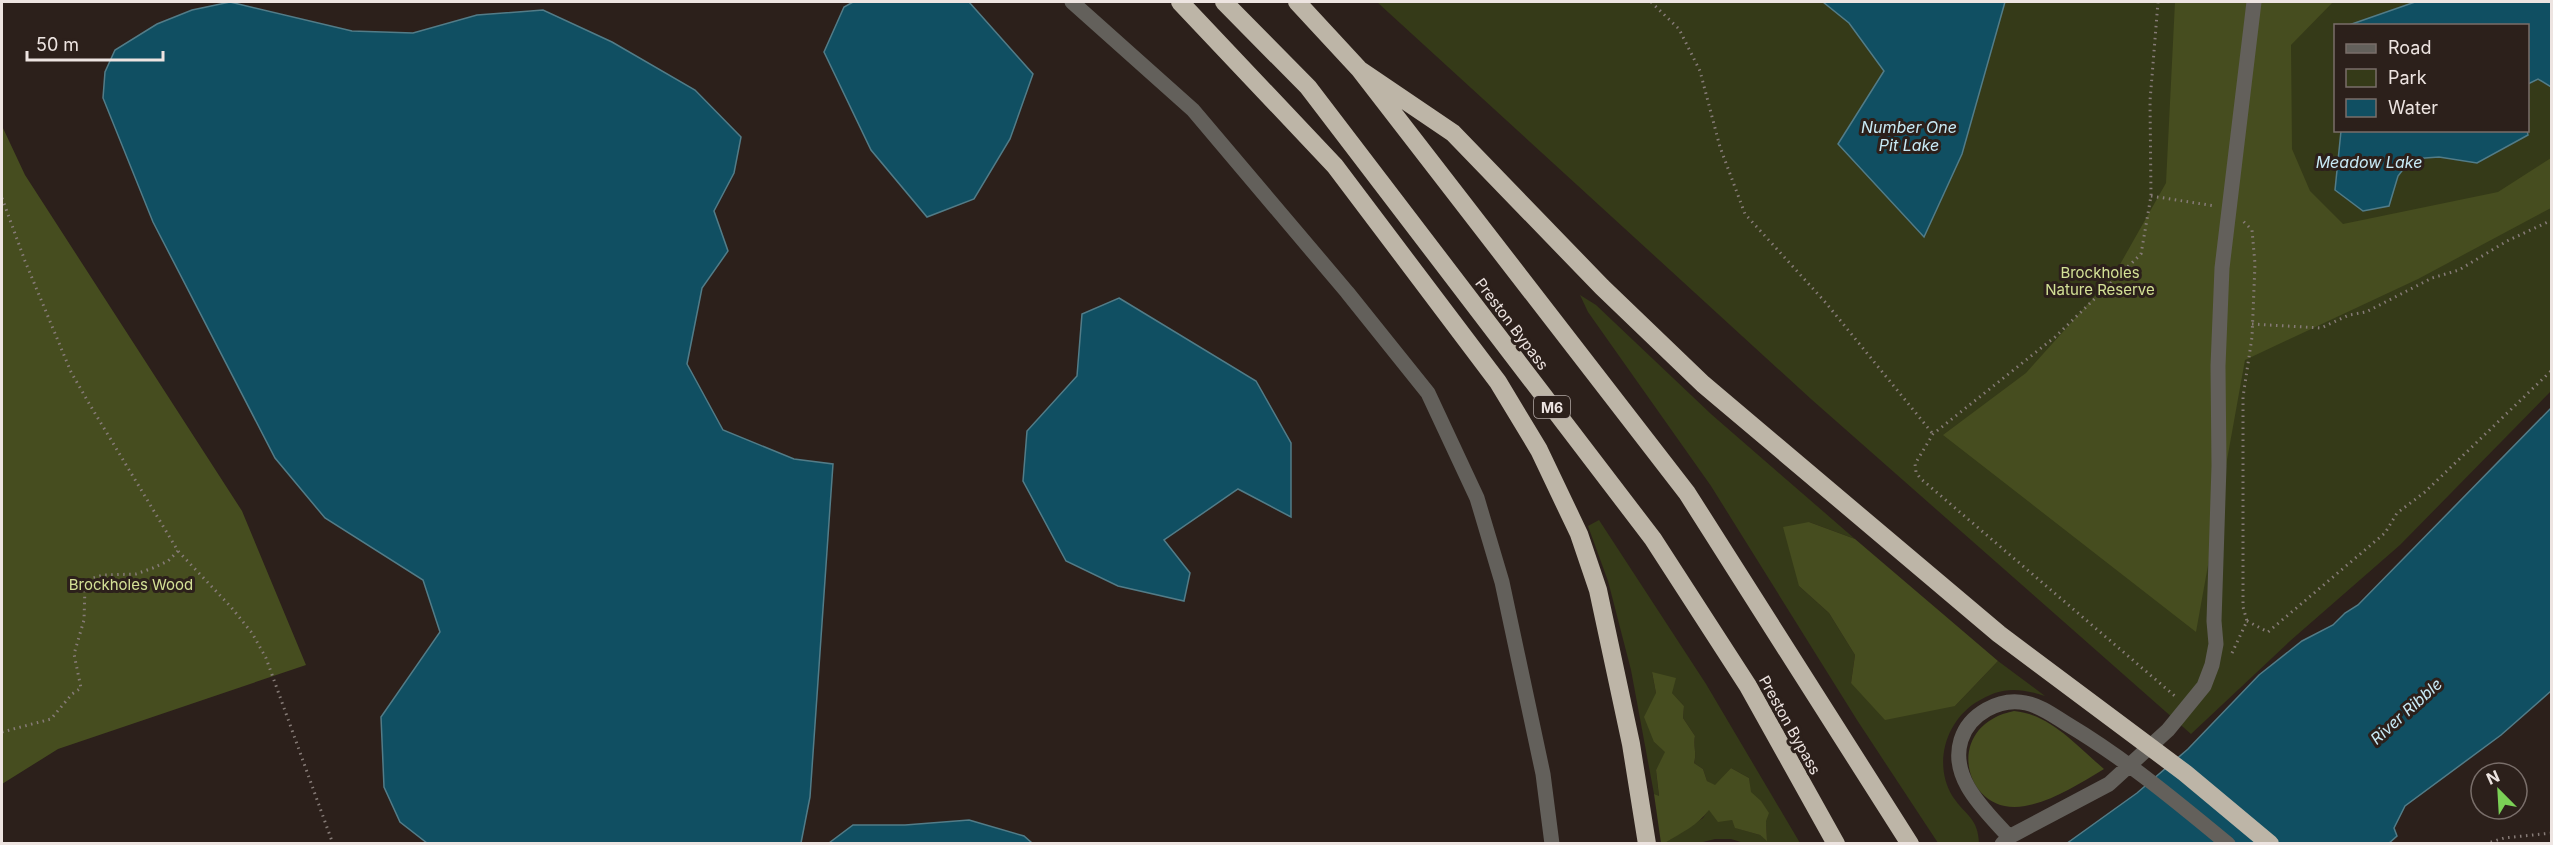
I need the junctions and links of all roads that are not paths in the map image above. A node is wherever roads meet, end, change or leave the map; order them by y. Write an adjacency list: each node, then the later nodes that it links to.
1 (1072, 2): 8 (lane)
2 (1180, 2): 9 (highway)
3 (1224, 2): 10 (highway, Preston Bypass / M6)
4 (1297, 2): 6 (highway)
5 (2254, 2): 7 (lane)
6 (1360, 70): 11 (highway); 13 (highway)
7 (2006, 840): 12 (lane)
8 (1552, 843)
9 (1647, 843)
10 (1836, 843)
11 (1910, 843)
12 (2228, 843)
13 (2270, 843)

